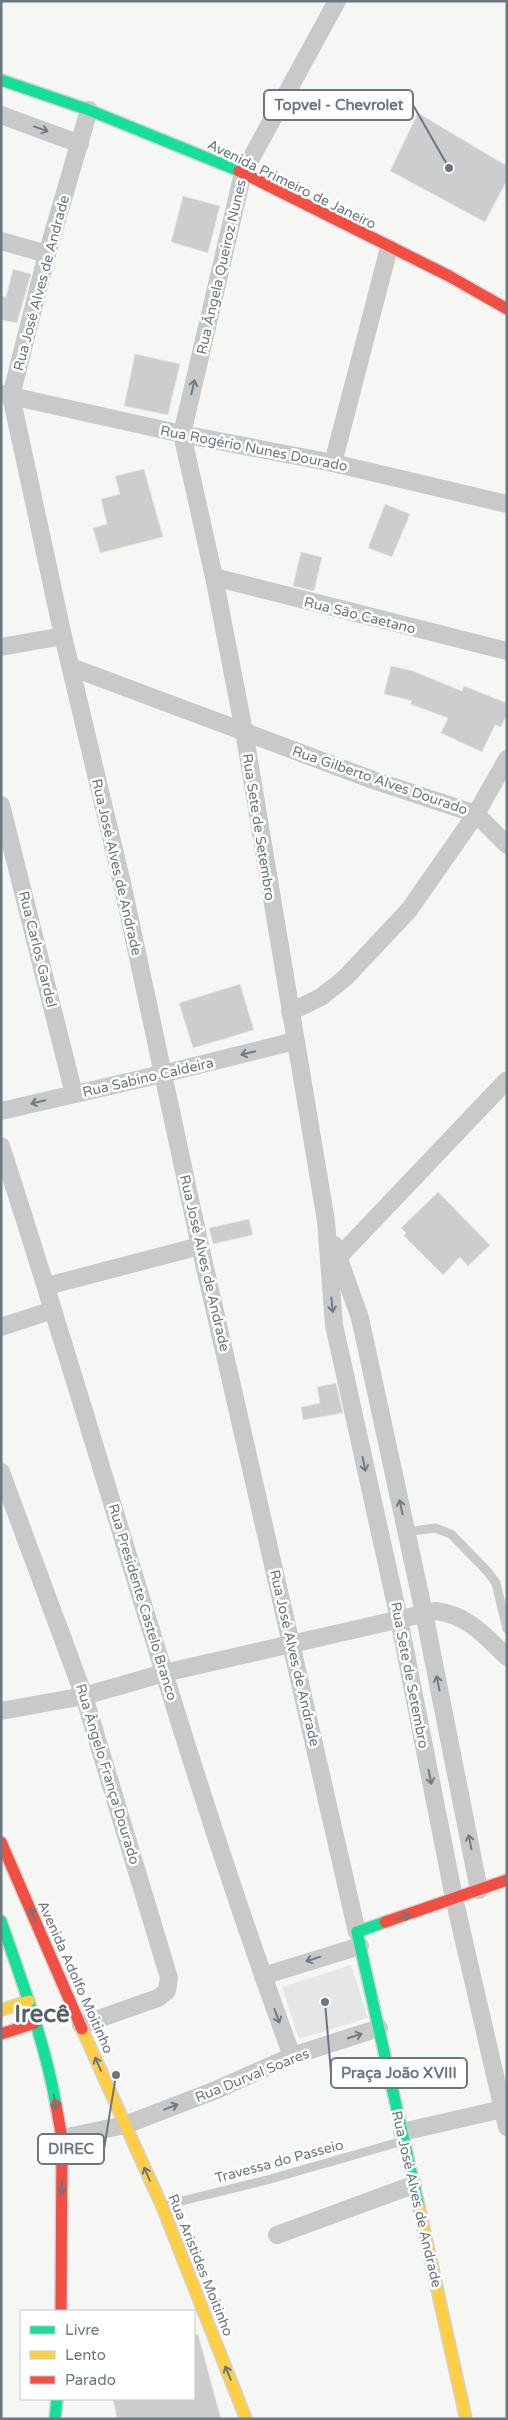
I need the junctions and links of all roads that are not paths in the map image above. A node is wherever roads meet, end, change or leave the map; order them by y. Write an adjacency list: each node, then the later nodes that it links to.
1 (337, 1): 6 (street, Rua Ângela Queiroz Nunes)
2 (1, 80): 3 (street, Avenida Primeiro de Janeiro)
3 (89, 110): 5 (street, Rua José Alves de Andrade); 6 (street, Avenida Primeiro de Janeiro)
4 (1, 115): 5 (street, one-way to 5)
5 (80, 144): 9 (street, Rua José Alves de Andrade)
6 (243, 174): 8 (street, Avenida Primeiro de Janeiro); 12 (street, Rua Ângela Queiroz Nunes, one-way to 6)
7 (1, 241): 9 (street)
8 (390, 248): 10 (street, Avenida Primeiro de Janeiro); 13 (street)
9 (46, 254): 11 (street, Rua José Alves de Andrade)
10 (507, 309)
11 (6, 395): 12 (street, Rua Rogério Nunes Dourado); 16 (street, Rua José Alves de Andrade)
12 (182, 434): 13 (street, Rua Rogério Nunes Dourado); 15 (street, Rua Sete de Setembro)
13 (333, 463): 14 (street, Rua Rogério Nunes Dourado)
14 (507, 504)
15 (214, 577): 18 (street, Rua São Caetano); 20 (street, Rua Sete de Setembro)
16 (63, 636): 17 (street); 19 (street, Rua José Alves de Andrade)
17 (1, 647)
18 (507, 651)
19 (70, 667): 20 (street, Rua Gilberto Alves Dourado); 27 (street, Rua José Alves de Andrade)
20 (244, 731): 23 (street, Rua Gilberto Alves Dourado); 25 (street, Rua Sete de Setembro)
21 (507, 759): 23 (street)
22 (1, 805): 29 (street, Rua Carlos Gardel)
23 (476, 814): 24 (street, Rua Gilberto Alves Dourado); 25 (street)
24 (507, 845)
25 (290, 1012): 26 (street, Rua Sete de Setembro)
26 (295, 1041): 27 (street, Rua Sabino Caldeira, one-way to 27); 33 (street, Rua Sete de Setembro)
27 (162, 1074): 29 (street, Rua Sabino Caldeira); 32 (street, Rua José Alves de Andrade)
28 (507, 1080): 33 (street)
29 (74, 1094): 30 (street, Rua Sabino Caldeira, one-way to 30)
30 (1, 1110)
31 (1, 1146): 34 (street, Rua Presidente Castelo Branco)
32 (200, 1246): 34 (street); 42 (street, Rua José Alves de Andrade)
33 (334, 1262): 38 (street, Rua Sete de Setembro, one-way to 33); 40 (street, Rua Sete de Setembro, one-way to 40)
34 (47, 1286): 35 (street, Rua Presidente Castelo Branco)
35 (54, 1310): 36 (street); 44 (street, Rua Presidente Castelo Branco)
36 (1, 1327)
37 (1, 1472): 45 (street, Rua Ângelo França Dourado)
38 (406, 1532): 39 (street, Rua Sete de Setembro); 41 (lane)
39 (424, 1613): 40 (street); 43 (street); 49 (street, Rua Sete de Setembro, one-way to 39)
40 (399, 1619): 42 (street); 50 (street, Rua Sete de Setembro, one-way to 50)
41 (507, 1629)
42 (292, 1644): 44 (street); 52 (street, Rua José Alves de Andrade)
43 (507, 1657)
44 (164, 1673): 45 (street); 53 (street, Rua Presidente Castelo Branco)
45 (84, 1696): 46 (street); 57 (street, Rua Ângelo França Dourado)
46 (1, 1711)
47 (1, 1842): 57 (street, Avenida Adolfo Moitinho, one-way to 47)
48 (507, 1880): 49 (street)
49 (479, 1890): 50 (street)
50 (454, 1898): 52 (street, one-way to 50); 61 (street, Rua Sete de Setembro)
51 (1, 1921): 54 (street)
52 (358, 1939): 53 (street, one-way to 53); 58 (street, Rua José Alves de Andrade)
53 (263, 1976): 60 (street, Rua Presidente Castelo Branco, one-way to 60)
54 (29, 2000): 55 (street); 56 (street)
55 (1, 2010)
56 (36, 2023): 59 (street); 65 (street, one-way to 65)
57 (81, 2026): 62 (street, Avenida Adolfo Moitinho, one-way to 57)
58 (379, 2028): 60 (street, Rua Durval Soares, one-way to 58); 64 (street, Rua José Alves de Andrade)
59 (1, 2034)
60 (292, 2056): 62 (street, Rua Durval Soares, one-way to 60)
61 (504, 2108): 63 (street, Rua Sete de Setembro); 64 (street)
62 (125, 2125): 65 (street, Rua Durval Soares); 67 (street, Rua Aristides Moitinho, one-way to 62)
63 (507, 2127)
64 (403, 2136): 66 (street, Rua José Alves de Andrade); 67 (lane, Travessa do Passeio)
65 (62, 2138): 69 (street, one-way to 69)
66 (414, 2185): 68 (street); 75 (street, Rua José Alves de Andrade)
67 (162, 2206): 70 (street, Rua Aristides Moitinho)
68 (277, 2235)
69 (61, 2310)
70 (205, 2317): 71 (street); 74 (street, Rua Aristides Moitinho, one-way to 70)
71 (195, 2320)
72 (57, 2400): 73 (street)
73 (56, 2419)
74 (246, 2419)
75 (466, 2419)

